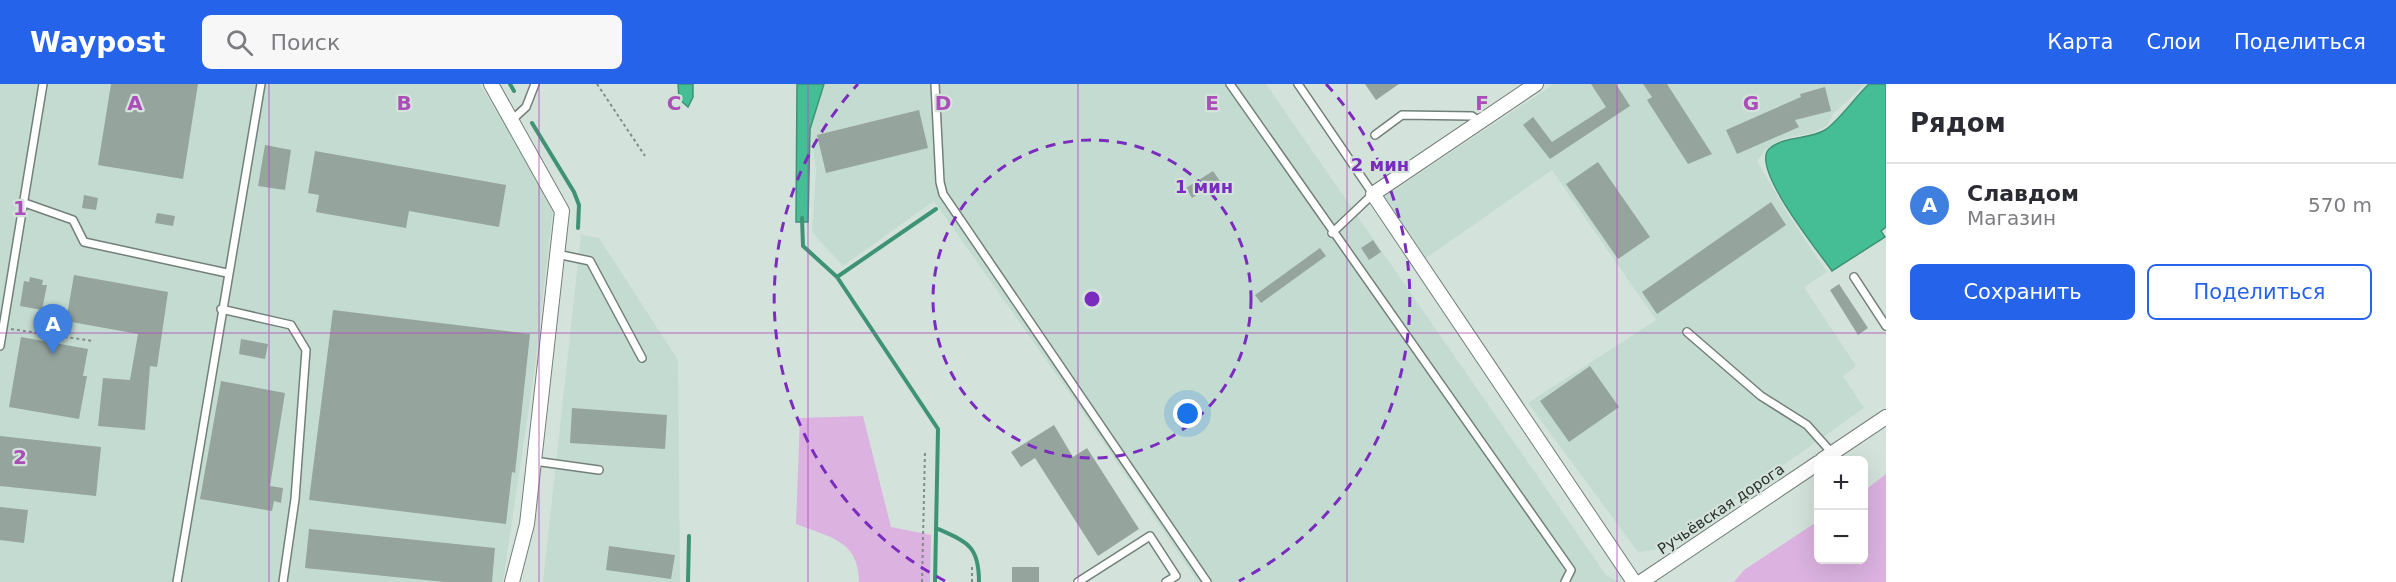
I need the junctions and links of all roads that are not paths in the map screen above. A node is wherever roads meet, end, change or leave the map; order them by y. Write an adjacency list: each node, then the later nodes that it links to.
1 (42, 84): 13 (lane)
2 (261, 84): 16 (lane)
3 (491, 84): 9 (street)
4 (535, 84): 9 (lane)
5 (934, 84): 36 (lane)
6 (1230, 84): 14 (lane)
7 (1298, 84): 12 (lane)
8 (1536, 84): 10 (street)
9 (512, 120): 15 (street)
10 (1480, 122): 11 (lane); 12 (street)
11 (1375, 135)
12 (1372, 194): 14 (lane); 38 (street)
13 (22, 202): 16 (lane); 22 (lane)
14 (1332, 233): 37 (lane)
15 (557, 254): 23 (lane); 27 (street)
16 (227, 273): 18 (lane)
17 (1854, 277): 19 (lane)
18 (221, 309): 31 (lane); 32 (lane)
19 (1883, 314): 20 (lane)
20 (1886, 326)
21 (1687, 332): 25 (lane)
22 (0, 346)
23 (642, 358)
24 (1886, 417): 26 (street, Ручьёвская дорога)
25 (1822, 456)
26 (1828, 456)
27 (534, 461): 29 (lane); 33 (street)
28 (1814, 466): 39 (street, Ручьёвская дорога)
29 (599, 470)
30 (1178, 579): 34 (lane); 35 (lane)
31 (177, 582)
32 (283, 582)
33 (512, 582)
34 (1078, 582)
35 (1166, 582)
36 (1207, 582)
37 (1565, 582)
38 (1634, 582)
39 (1641, 582)

